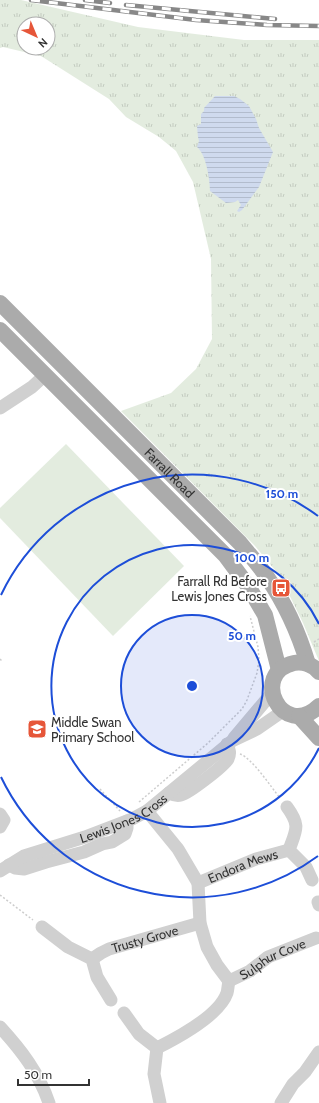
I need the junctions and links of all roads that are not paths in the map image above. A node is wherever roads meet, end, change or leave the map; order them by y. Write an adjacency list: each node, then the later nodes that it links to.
1 (0, 303): 5 (main road, Farrall Road)
2 (0, 330): 3 (main road, Farrall Road)
3 (45, 375): 4 (street); 6 (main road, Farrall Road)
4 (0, 408)
5 (314, 668): 6 (main road, Farrall Road)
6 (279, 670): 7 (main road)
7 (272, 693): 9 (main road); 12 (street, Lewis Jones Cross)
8 (319, 706): 10 (main road)
9 (283, 711): 10 (main road); 12 (street, Lewis Jones Cross)
10 (299, 716): 11 (main road)
11 (319, 738)
12 (230, 745): 13 (street, Lewis Jones Cross)
13 (143, 806): 18 (street, Lewis Jones Cross); 20 (street)
14 (286, 807): 17 (street, Endora Mews)
15 (0, 814): 16 (street)
16 (0, 827)
17 (289, 850): 19 (street, Endora Mews); 20 (street, Endora Mews)
18 (5, 868)
19 (312, 880)
20 (198, 883): 21 (street)
21 (200, 923): 24 (street, Trusty Grove); 25 (street)
22 (42, 927): 24 (street)
23 (318, 936): 25 (street, Sulphur Cove)
24 (86, 956): 26 (street)
25 (229, 981): 29 (street)
26 (111, 1000)
27 (124, 1013): 29 (street)
28 (0, 1027): 31 (street)
29 (156, 1048): 32 (street)
30 (319, 1052): 33 (street)
31 (49, 1103)
32 (160, 1103)
33 (281, 1103)

